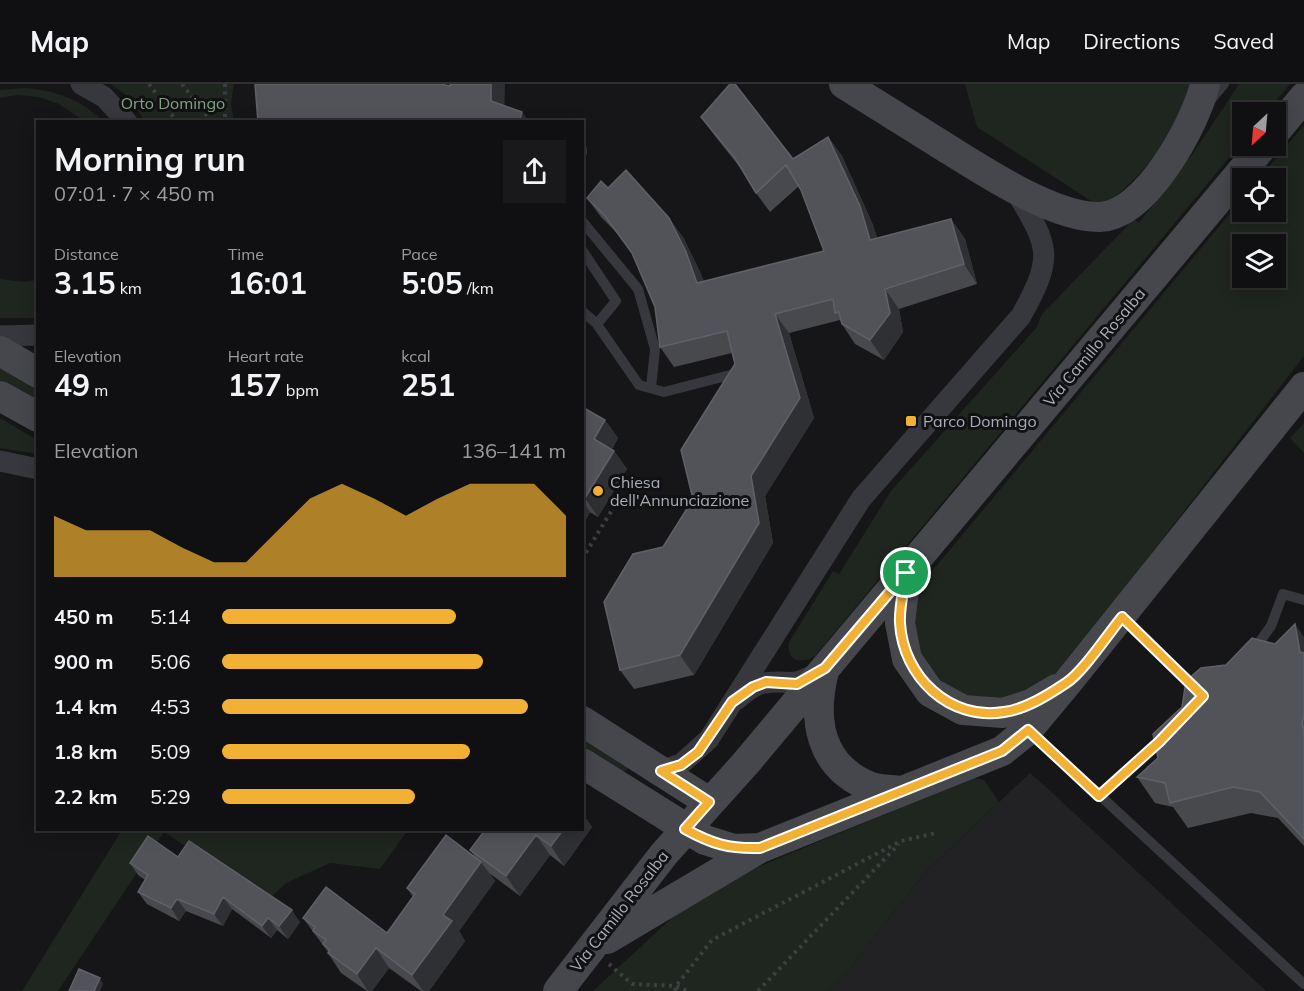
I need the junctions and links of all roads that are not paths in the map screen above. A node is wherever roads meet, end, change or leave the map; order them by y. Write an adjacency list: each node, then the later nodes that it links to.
1 (81, 84): 7 (street)
2 (844, 84): 10 (street)
3 (1205, 84): 8 (street)
4 (1224, 84): 8 (lane)
5 (1304, 97): 6 (street)
6 (1286, 119)
7 (125, 120)
8 (1195, 120): 10 (street)
9 (1255, 156): 28 (street, Via Camillo Rosalba)
10 (1015, 190): 35 (street)
11 (584, 223): 21 (lane)
12 (584, 253): 14 (lane)
13 (584, 313): 14 (lane)
14 (597, 324): 21 (lane)
15 (36, 335): 16 (street)
16 (0, 336)
17 (0, 351): 18 (street)
18 (36, 372)
19 (730, 375): 21 (lane)
20 (1304, 387): 25 (street)
21 (651, 388)
22 (0, 396): 24 (street)
23 (1304, 411): 25 (street)
24 (36, 416)
25 (1269, 431): 30 (street)
26 (0, 460): 27 (street)
27 (36, 469)
28 (906, 573): 32 (street, Via Camillo Rosalba); 33 (street)
29 (1304, 600): 31 (lane)
30 (1122, 617): 33 (street); 34 (lane)
31 (1240, 662)
32 (825, 668): 35 (street); 41 (street); 44 (street, Via Camillo Rosalba)
33 (1068, 682): 38 (street)
34 (1204, 696)
35 (732, 702): 40 (street)
36 (584, 722): 40 (street)
37 (1172, 728): 43 (lane)
38 (1028, 730): 41 (street); 43 (lane)
39 (584, 764): 42 (street)
40 (653, 766): 42 (street); 44 (street)
41 (903, 791): 46 (street)
42 (627, 792): 45 (street)
43 (1099, 796): 48 (lane)
44 (709, 802): 45 (street, Via Camillo Rosalba)
45 (685, 829): 46 (street); 47 (street, Via Camillo Rosalba)
46 (760, 848): 47 (street)
47 (591, 948): 49 (street, Via Camillo Rosalba)
48 (1303, 980)
49 (558, 991)

